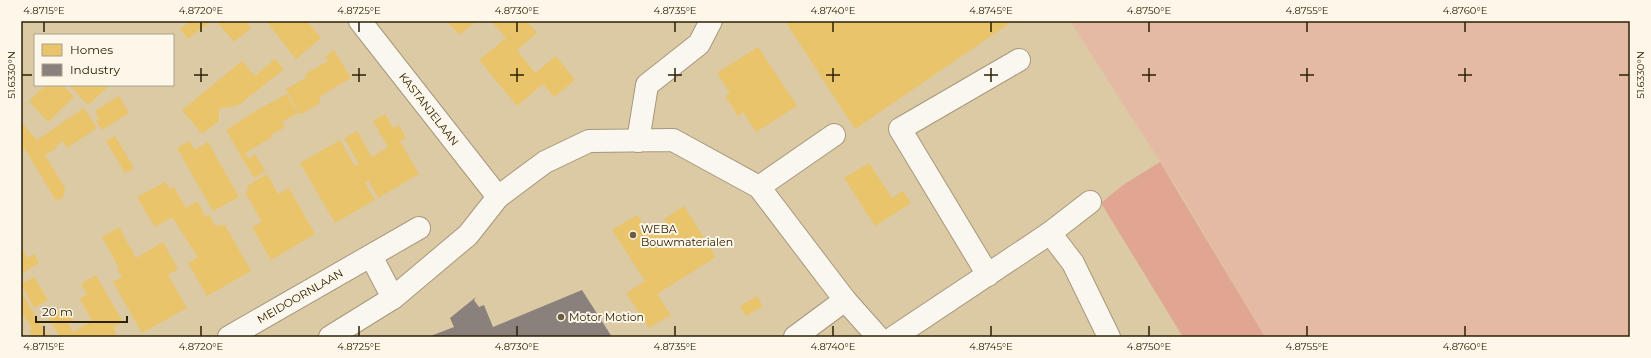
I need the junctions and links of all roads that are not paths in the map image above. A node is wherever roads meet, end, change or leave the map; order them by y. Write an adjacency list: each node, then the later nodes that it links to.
1 (360, 21): 7 (street, KASTANJELAAN)
2 (711, 21): 5 (street)
3 (1019, 60): 12 (street)
4 (834, 135): 6 (street)
5 (638, 141): 6 (street); 7 (street)
6 (759, 187): 14 (street)
7 (498, 197): 13 (street)
8 (1090, 202): 10 (street)
9 (419, 228): 11 (street, MEIDOORNLAAN)
10 (1050, 233): 12 (street); 20 (street)
11 (371, 256): 13 (street); 15 (street, MEIDOORNLAAN)
12 (988, 275): 19 (street)
13 (393, 298): 16 (street)
14 (845, 300): 17 (street); 18 (street)
15 (229, 337)
16 (330, 337)
17 (794, 337)
18 (878, 337)
19 (894, 337)
20 (1109, 337)

